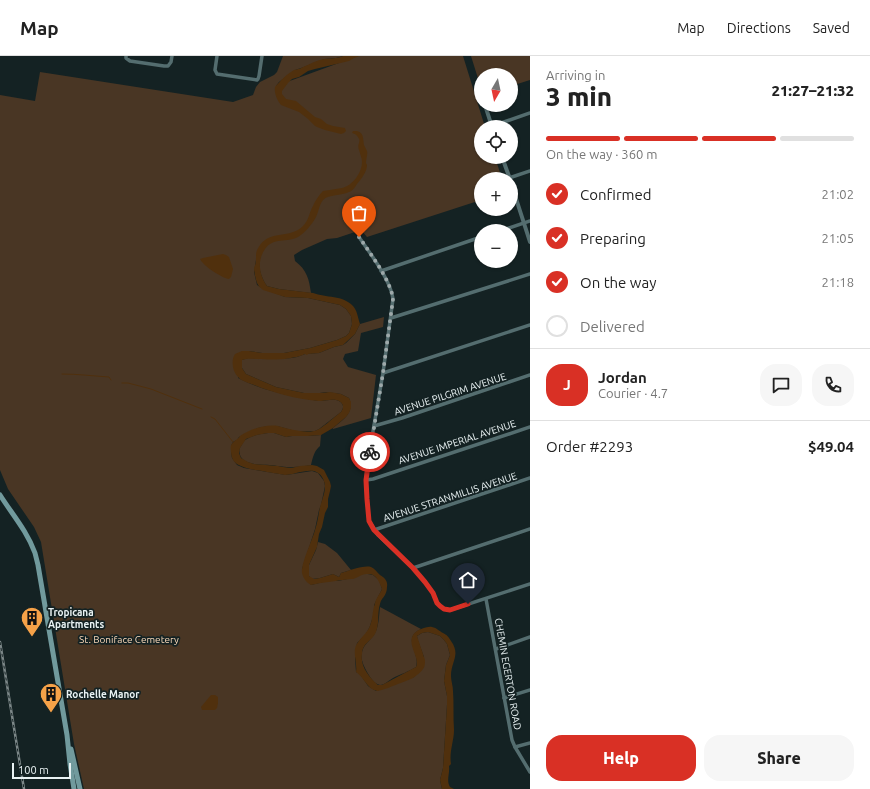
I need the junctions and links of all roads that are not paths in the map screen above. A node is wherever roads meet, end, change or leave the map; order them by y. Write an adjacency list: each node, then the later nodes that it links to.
1 (126, 56): 2 (street)
2 (172, 56)
3 (217, 56): 4 (street)
4 (262, 56)
5 (530, 113): 6 (street)
6 (510, 120)
7 (530, 171): 8 (street)
8 (518, 175)
9 (518, 205): 11 (street)
10 (530, 221): 11 (street)
11 (524, 223): 12 (street); 15 (street)
12 (518, 225)
13 (359, 237): 16 (street)
14 (474, 239): 16 (street)
15 (530, 242)
16 (381, 271): 18 (street)
17 (530, 274): 18 (street)
18 (391, 318): 20 (street)
19 (530, 325): 20 (street)
20 (383, 373): 22 (street)
21 (530, 376): 22 (street, AVENUE PILGRIM AVENUE)
22 (374, 426): 25 (street)
23 (530, 427): 25 (street, AVENUE IMPERIAL AVENUE)
24 (530, 478): 28 (street, AVENUE STRANMILLIS AVENUE)
25 (366, 480): 28 (street)
26 (0, 495): 36 (main road)
27 (530, 529): 29 (street)
28 (374, 530): 29 (street)
29 (413, 568): 31 (street)
30 (530, 584): 31 (street)
31 (486, 599): 33 (street, CHEMIN EGERTON ROAD)
32 (530, 637): 33 (street)
33 (496, 649): 35 (street, CHEMIN EGERTON ROAD)
34 (530, 690): 35 (street)
35 (504, 698): 38 (street, CHEMIN EGERTON ROAD)
36 (67, 735): 40 (main road); 41 (main road)
37 (530, 742): 38 (street)
38 (515, 748): 39 (street, CHEMIN EGERTON ROAD)
39 (530, 772)
40 (74, 789)
41 (80, 789)

